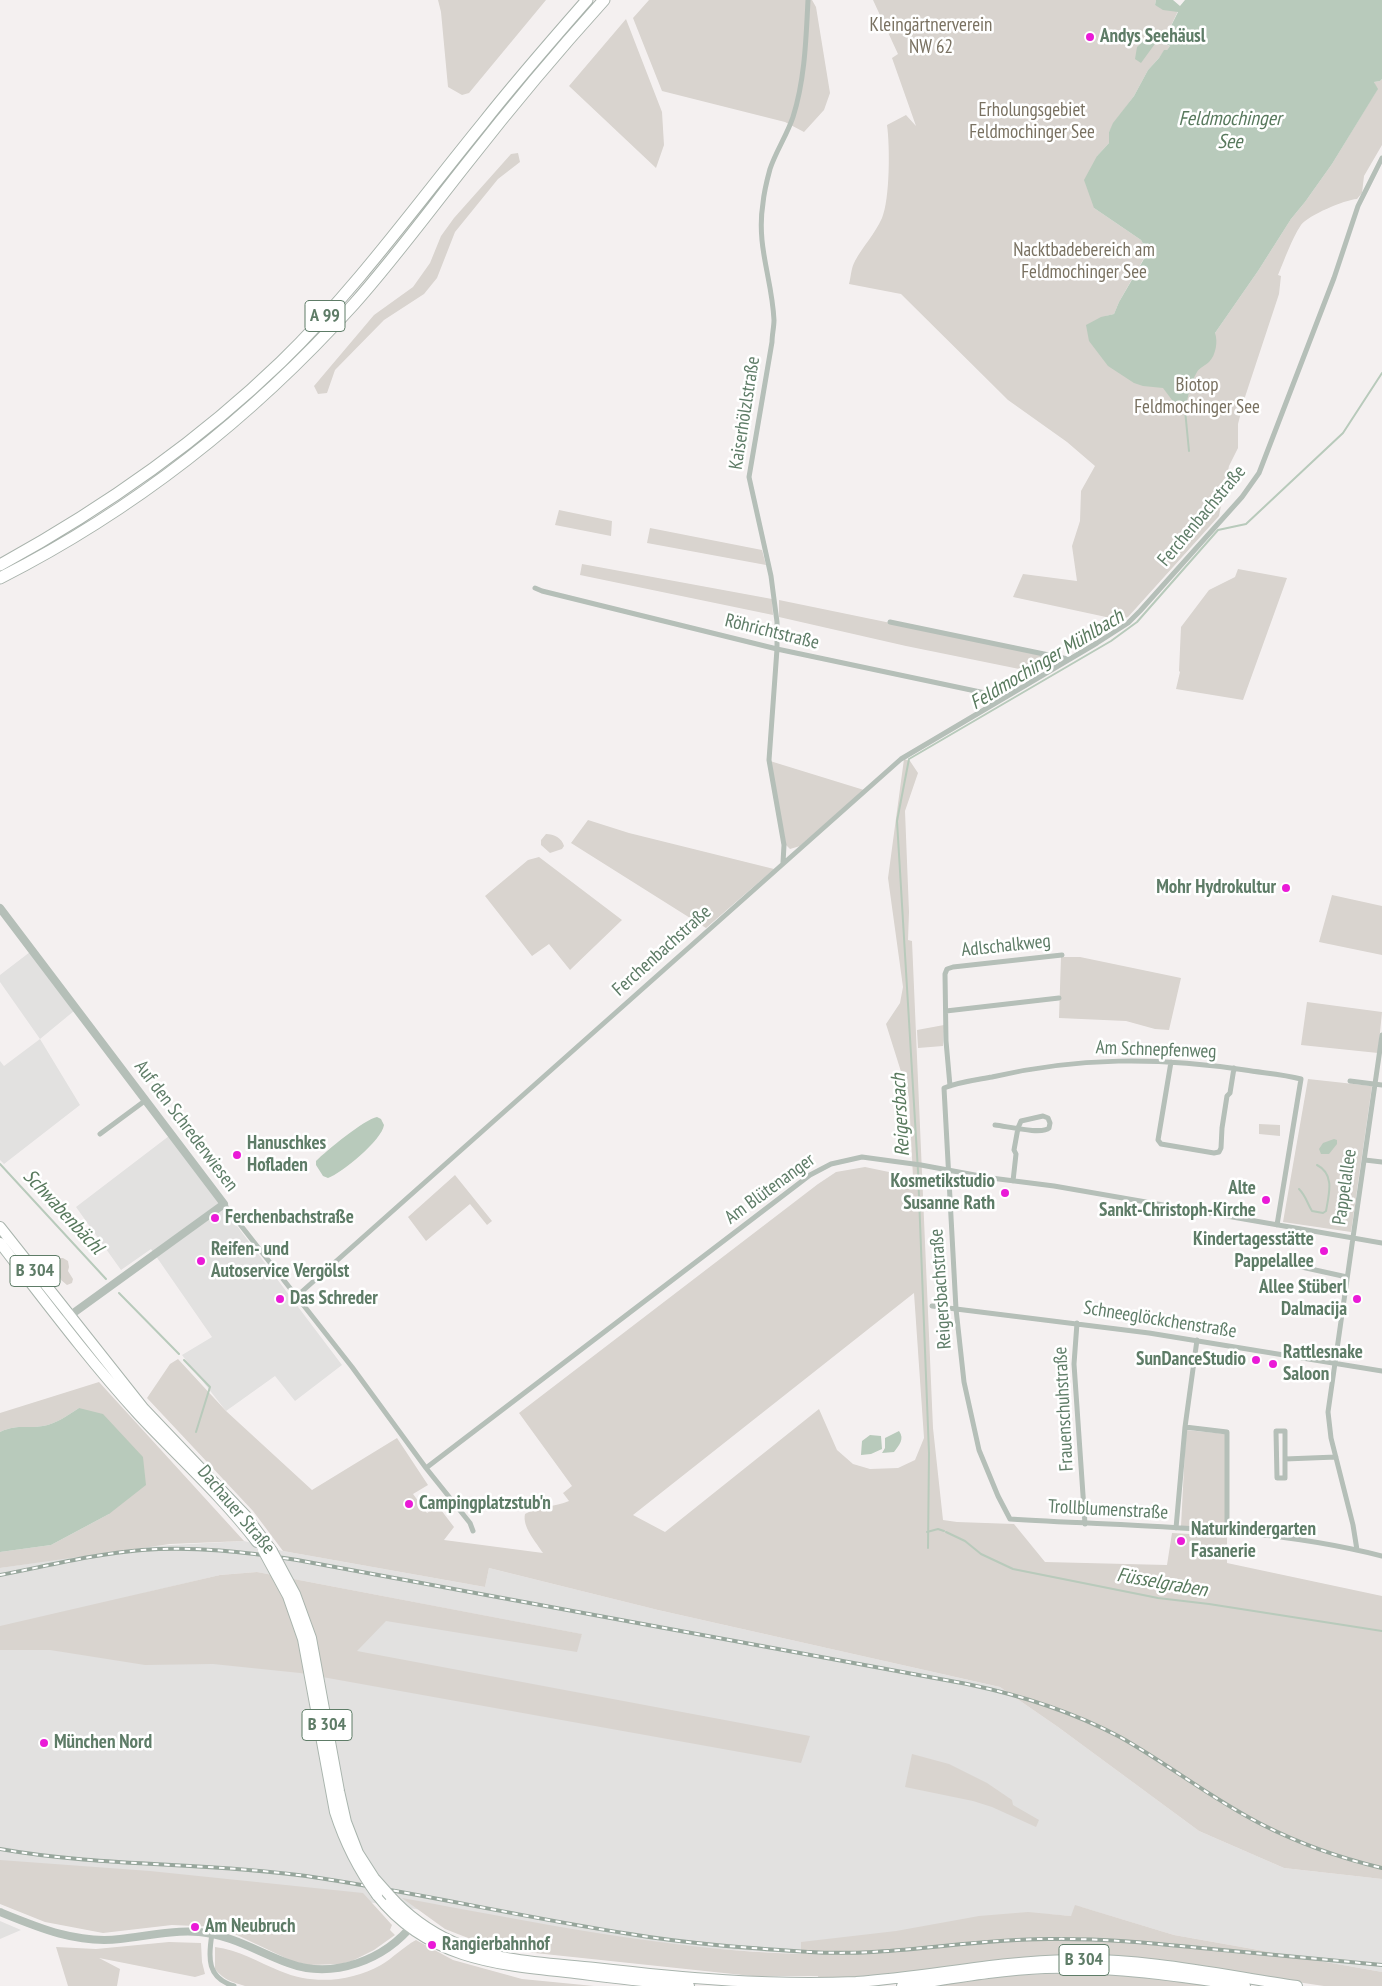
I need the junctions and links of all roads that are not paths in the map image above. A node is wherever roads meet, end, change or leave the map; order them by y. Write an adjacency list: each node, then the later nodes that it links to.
1 (587, 0): 5 (highway, A 99)
2 (604, 0): 6 (highway, A 99)
3 (808, 0): 9 (street, Kaiserhölzlstraße)
4 (1382, 158): 10 (street, Ferchenbachstraße)
5 (0, 564)
6 (0, 578)
7 (535, 588): 9 (street, Röhrichtstraße)
8 (890, 622): 10 (street)
9 (777, 649): 11 (street, Röhrichtstraße); 12 (street, Kaiserhölzlstraße)
10 (1068, 659): 11 (street, Ferchenbachstraße)
11 (1004, 697): 13 (street, Ferchenbachstraße)
12 (784, 849): 13 (street); 14 (street, Kaiserhölzlstraße)
13 (795, 853): 14 (street, Ferchenbachstraße)
14 (783, 864): 43 (street, Ferchenbachstraße)
15 (0, 908): 27 (street, Auf den Schrederwiesen)
16 (1062, 955): 17 (street, Adlschalkweg)
17 (953, 967): 19 (street, Reigersbachstraße)
18 (1059, 998): 19 (street)
19 (946, 1011): 26 (street, Reigersbachstraße)
20 (1382, 1035): 24 (street, Pappelallee)
21 (1171, 1062): 22 (street, Am Schnepfenweg); 22 (street); 26 (street, Am Schnepfenweg)
22 (1234, 1068): 36 (street, Am Schnepfenweg)
23 (1350, 1081): 24 (street)
24 (1374, 1084): 25 (street); 31 (street, Pappelallee)
25 (1382, 1085)
26 (950, 1086): 33 (street, Reigersbachstraße)
27 (146, 1100): 30 (street); 35 (street, Auf den Schrederwiesen)
28 (995, 1125): 29 (street)
29 (1018, 1128): 29 (street); 34 (street)
30 (100, 1134)
31 (1365, 1160): 32 (street); 38 (street, Pappelallee)
32 (1382, 1162)
33 (948, 1170): 34 (street, Am Blütenanger); 45 (street, Reigersbachstraße); 54 (street, Am Blütenanger)
34 (1013, 1181): 36 (street, Am Blütenanger)
35 (224, 1204): 43 (street, Auf den Schrederwiesen); 46 (street)
36 (1277, 1225): 38 (street, Am Blütenanger)
37 (0, 1227): 46 (main road, Dachauer Straße / B 304)
38 (1353, 1238): 40 (street, Am Blütenanger); 42 (street, Pappelallee)
39 (0, 1243): 46 (main road, Dachauer Straße / B 304)
40 (1382, 1243)
41 (1297, 1266): 42 (street)
42 (1347, 1277): 49 (street, Pappelallee)
43 (297, 1296): 54 (street, Auf den Schrederwiesen)
44 (932, 1306): 45 (street, Schneeglöckchenstraße)
45 (956, 1309): 47 (street, Schneeglöckchenstraße); 55 (street, Reigersbachstraße)
46 (66, 1319): 61 (main road, Dachauer Straße / B 304)
47 (1077, 1323): 48 (street, Schneeglöckchenstraße); 56 (street, Frauenschuhstraße)
48 (1197, 1340): 49 (street, Schneeglöckchenstraße); 51 (street)
49 (1335, 1362): 50 (street, Schneeglöckchenstraße); 52 (street, Pappelallee)
50 (1382, 1371)
51 (1185, 1427): 57 (street); 59 (street)
52 (1336, 1457): 53 (street); 60 (street, Pappelallee)
53 (1285, 1459): 53 (street)
54 (426, 1468): 58 (street, Auf den Schrederwiesen)
55 (1010, 1519): 56 (street, Trollblumenstraße)
56 (1086, 1524): 57 (street, Trollblumenstraße)
57 (1176, 1528): 59 (street, Trollblumenstraße)
58 (473, 1531)
59 (1227, 1531): 60 (street, Trollblumenstraße)
60 (1357, 1550): 62 (street, Trollblumenstraße)
61 (268, 1551): 64 (main road, Dachauer Straße / B 304, bridge); 64 (main road, Dachauer Straße / B 304, bridge)
62 (1382, 1556)
63 (0, 1912): 65 (street)
64 (413, 1924): 65 (street); 67 (main road, Dachauer Straße / B 304); 70 (main road, Dachauer Straße / B 304)
65 (212, 1934): 66 (street)
66 (234, 1986)
67 (689, 1986)
68 (902, 1986): 69 (main road, B 304)
69 (1245, 1986)
70 (1297, 1986)

